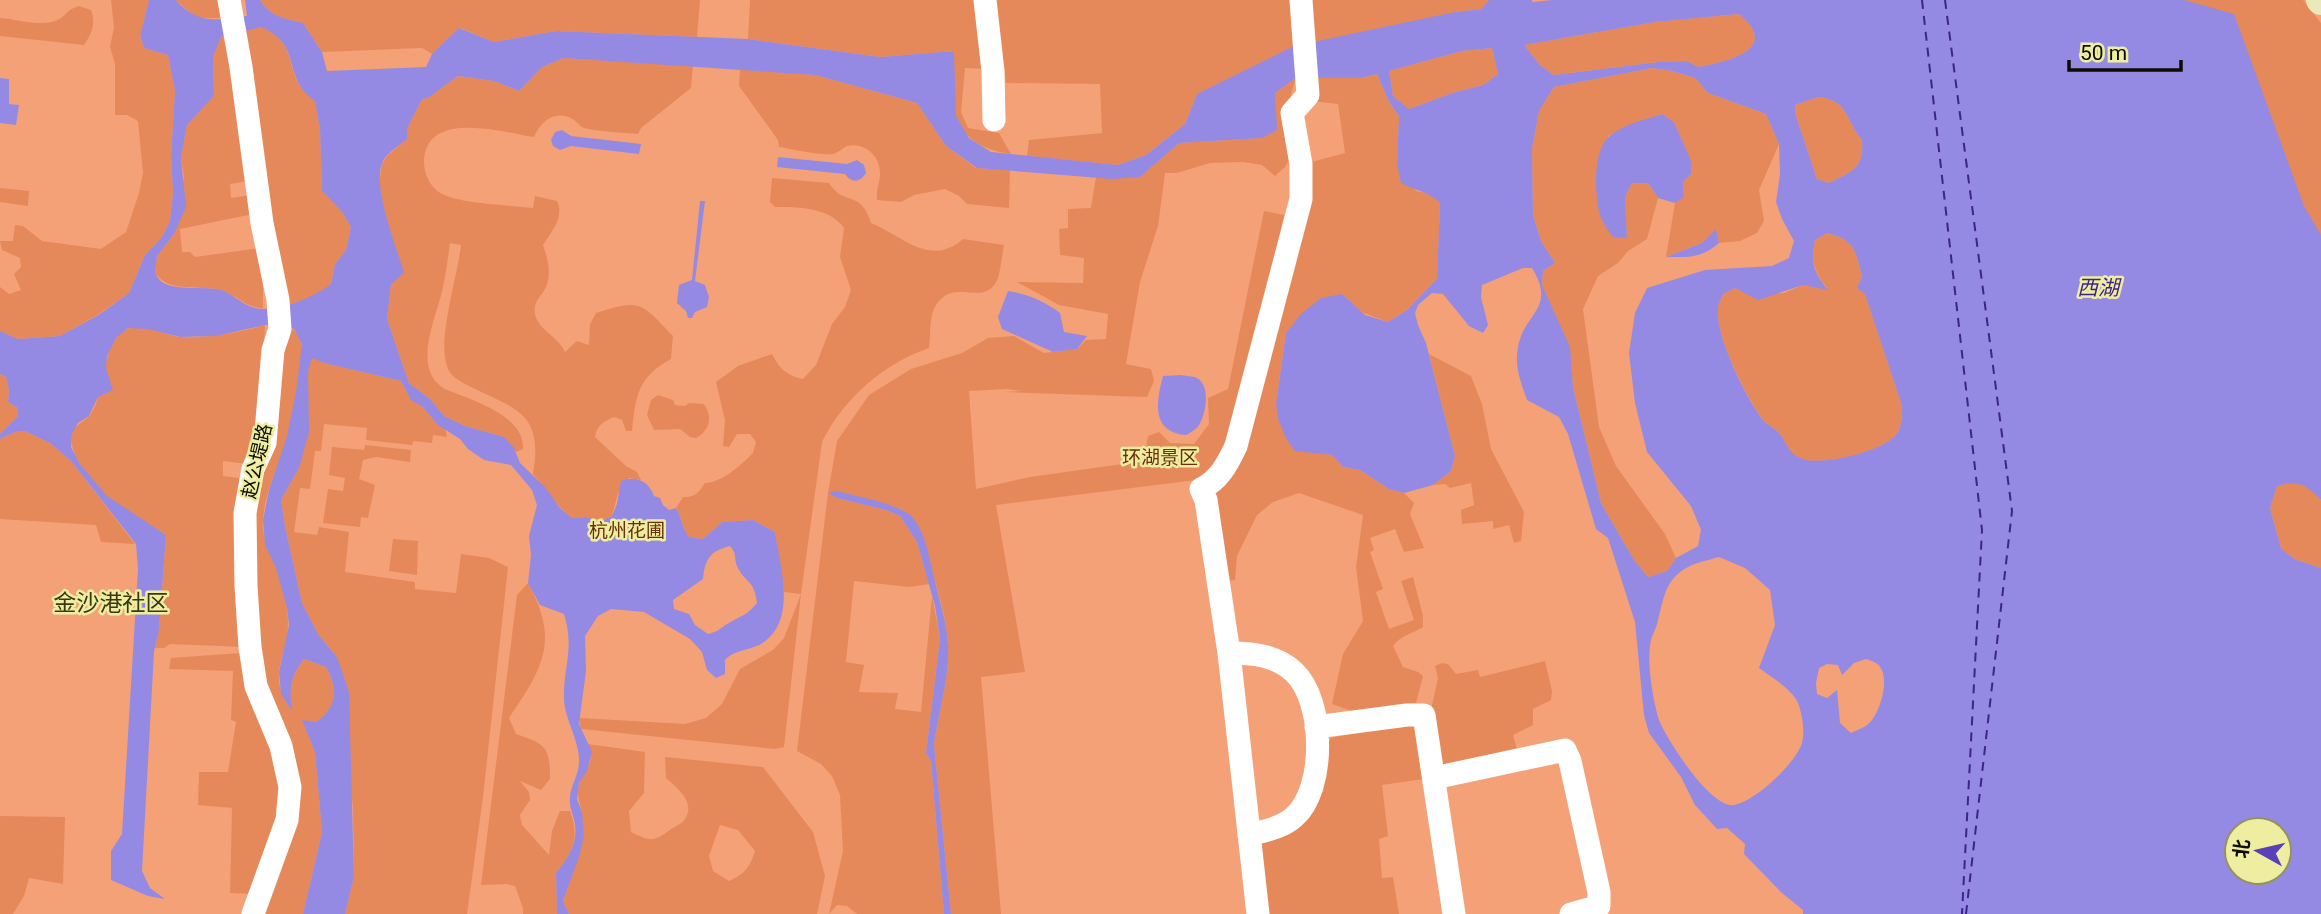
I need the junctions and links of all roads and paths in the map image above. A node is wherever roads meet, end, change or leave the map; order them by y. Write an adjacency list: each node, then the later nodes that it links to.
1 (229, 0): 9 (street, 赵公堤路)
2 (985, 0): 4 (street)
3 (1301, 0): 5 (street)
4 (994, 120)
5 (1229, 653): 6 (street); 8 (street)
6 (1316, 727): 7 (street); 8 (street)
7 (1434, 778): 11 (street); 12 (street)
8 (1249, 835): 10 (street)
9 (253, 914)
10 (1258, 914)
11 (1454, 914)
12 (1571, 914)

